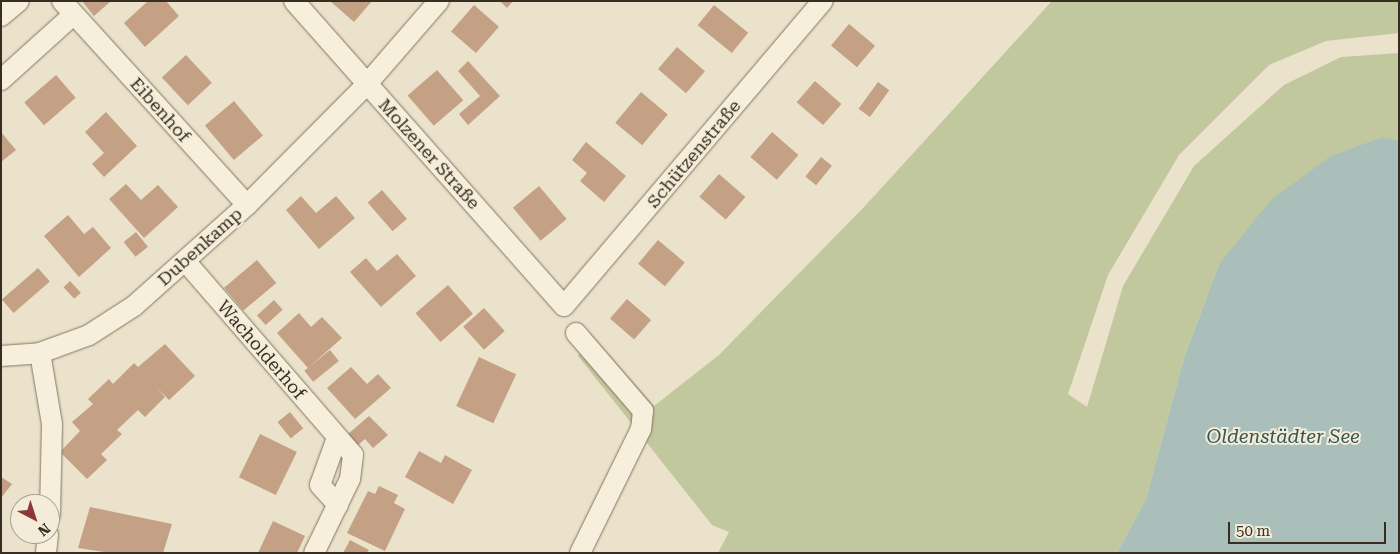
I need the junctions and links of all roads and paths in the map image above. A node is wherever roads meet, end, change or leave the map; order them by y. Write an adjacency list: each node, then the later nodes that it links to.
1 (19, 1): 6 (street)
2 (294, 1): 8 (street, Molzener Straße)
3 (439, 1): 8 (street, Dubenkamp)
4 (824, 1): 11 (street, Schützenstraße)
5 (68, 8): 7 (street, Eibenhof); 9 (street, Eibenhof)
6 (1, 16)
7 (1, 80)
8 (367, 84): 9 (street, Dubenkamp); 11 (street, Molzener Straße)
9 (247, 205): 10 (street, Dubenkamp)
10 (186, 262): 13 (street, Dubenkamp); 16 (street, Wacholderhof)
11 (564, 306)
12 (576, 333): 17 (street)
13 (40, 353): 14 (street, Dubenkamp); 15 (street)
14 (1, 356)
15 (50, 494)
16 (314, 553)
17 (580, 553)

